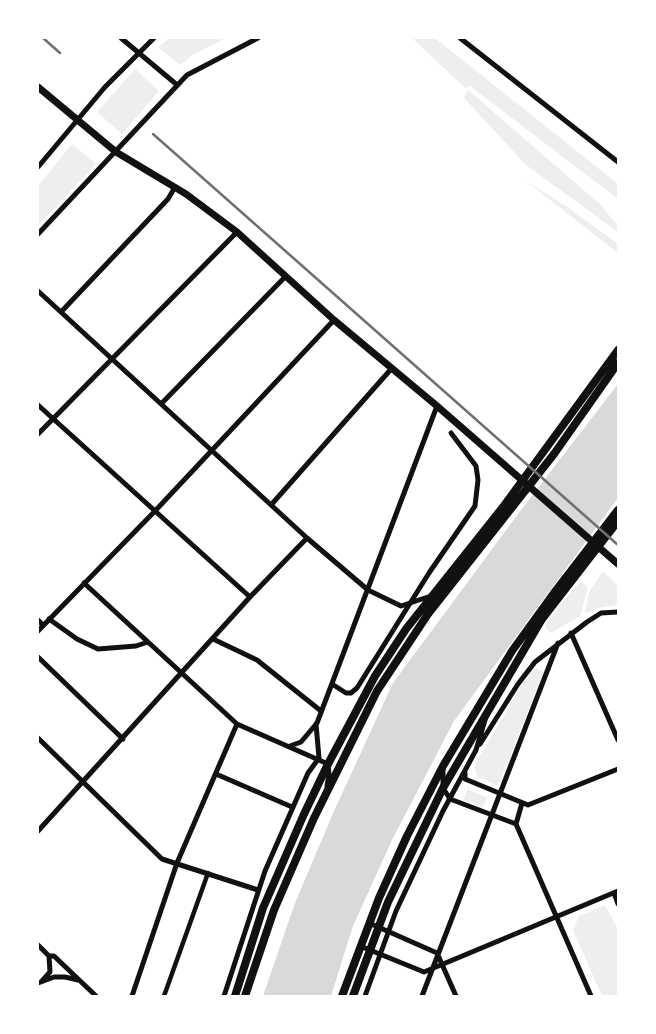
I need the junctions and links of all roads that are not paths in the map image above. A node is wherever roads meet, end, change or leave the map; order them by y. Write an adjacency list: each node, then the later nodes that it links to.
1 (121, 38): 5 (street)
2 (154, 38): 5 (street)
3 (258, 38): 6 (street)
4 (460, 38): 10 (street)
5 (138, 53): 6 (street); 8 (street)
6 (176, 84): 9 (street)
7 (38, 87): 8 (street)
8 (78, 119): 9 (street); 11 (street)
9 (116, 152): 12 (street); 14 (street)
10 (618, 162)
11 (38, 167)
12 (174, 187): 13 (street); 17 (street)
13 (237, 232): 15 (street); 20 (street)
14 (38, 234)
15 (284, 277): 18 (street); 23 (street)
16 (38, 291): 17 (street)
17 (61, 312): 20 (street)
18 (334, 320): 22 (street); 29 (street)
19 (618, 350): 38 (main road)
20 (113, 359): 23 (street); 26 (street)
21 (618, 363): 71 (main road)
22 (392, 368): 25 (street); 30 (street)
23 (161, 404): 29 (street)
24 (38, 405): 26 (street)
25 (437, 406): 35 (street); 37 (street)
26 (53, 419): 28 (street); 32 (street)
27 (452, 433): 40 (street)
28 (38, 434)
29 (212, 451): 30 (street); 32 (street)
30 (271, 505): 34 (street)
31 (618, 510): 65 (main road)
32 (155, 511): 36 (street); 39 (street)
33 (618, 521): 54 (main road)
34 (307, 538): 37 (street); 39 (street)
35 (618, 564)
36 (84, 584): 43 (street); 49 (street)
37 (368, 590): 40 (street); 53 (street)
38 (432, 596): 40 (street); 41 (main road)
39 (250, 597): 48 (street)
40 (411, 603): 41 (street); 53 (street)
41 (422, 608): 64 (main road)
42 (618, 612): 47 (street)
43 (50, 619): 45 (street); 49 (street)
44 (38, 620): 45 (street)
45 (43, 625): 46 (street)
46 (38, 631)
47 (571, 633): 50 (street); 60 (street)
48 (213, 639): 52 (street); 55 (street)
49 (148, 642): 52 (street)
50 (558, 643): 62 (street); 72 (street)
51 (38, 657): 59 (street)
52 (182, 673): 57 (street); 59 (street)
53 (332, 684): 55 (street)
54 (489, 710): 62 (street); 70 (main road)
55 (321, 711): 56 (street)
56 (317, 723): 61 (street); 63 (street)
57 (237, 724): 61 (street); 68 (street)
58 (38, 738): 69 (street)
59 (123, 738): 69 (street)
60 (618, 740)
61 (290, 746): 63 (street)
62 (476, 750): 67 (street)
63 (319, 758): 64 (street); 75 (street)
64 (328, 764): 71 (street); 104 (main road)
65 (443, 766): 70 (street); 87 (main road)
66 (618, 768): 74 (street)
67 (465, 771): 72 (street); 73 (street)
68 (216, 774): 75 (street); 79 (street)
69 (82, 783): 78 (street); 79 (street)
70 (443, 788): 73 (street); 82 (main road)
71 (326, 792): 105 (main road)
72 (500, 794): 74 (street); 76 (street)
73 (450, 799): 76 (street); 81 (street)
74 (522, 803): 77 (street)
75 (292, 807): 83 (street)
76 (491, 816): 77 (street); 93 (street)
77 (516, 824): 86 (street)
78 (38, 830)
79 (177, 863): 80 (street); 101 (street)
80 (208, 873): 83 (street); 102 (street)
81 (412, 874): 82 (street); 89 (street)
82 (395, 886): 88 (main road)
83 (258, 890): 103 (street)
84 (616, 892): 85 (street); 86 (street)
85 (618, 904)
86 (557, 917): 96 (street); 111 (street)
87 (369, 923): 88 (street); 91 (main road)
88 (378, 927): 89 (street); 92 (main road)
89 (388, 931): 93 (street); 94 (street)
90 (38, 945): 95 (street)
91 (360, 946): 92 (street); 106 (main road)
92 (370, 950): 94 (street); 107 (main road)
93 (437, 953): 96 (street); 97 (street)
94 (380, 954): 97 (street); 108 (street)
95 (49, 956): 98 (street); 99 (street)
96 (443, 965): 97 (street); 110 (street)
97 (432, 969): 109 (street)
98 (78, 980): 99 (street); 100 (street)
99 (40, 982)
100 (96, 996)
101 (132, 996)
102 (164, 996)
103 (224, 996)
104 (235, 996)
105 (246, 996)
106 (342, 996)
107 (353, 996)
108 (365, 996)
109 (422, 996)
110 (456, 996)
111 (591, 996)

